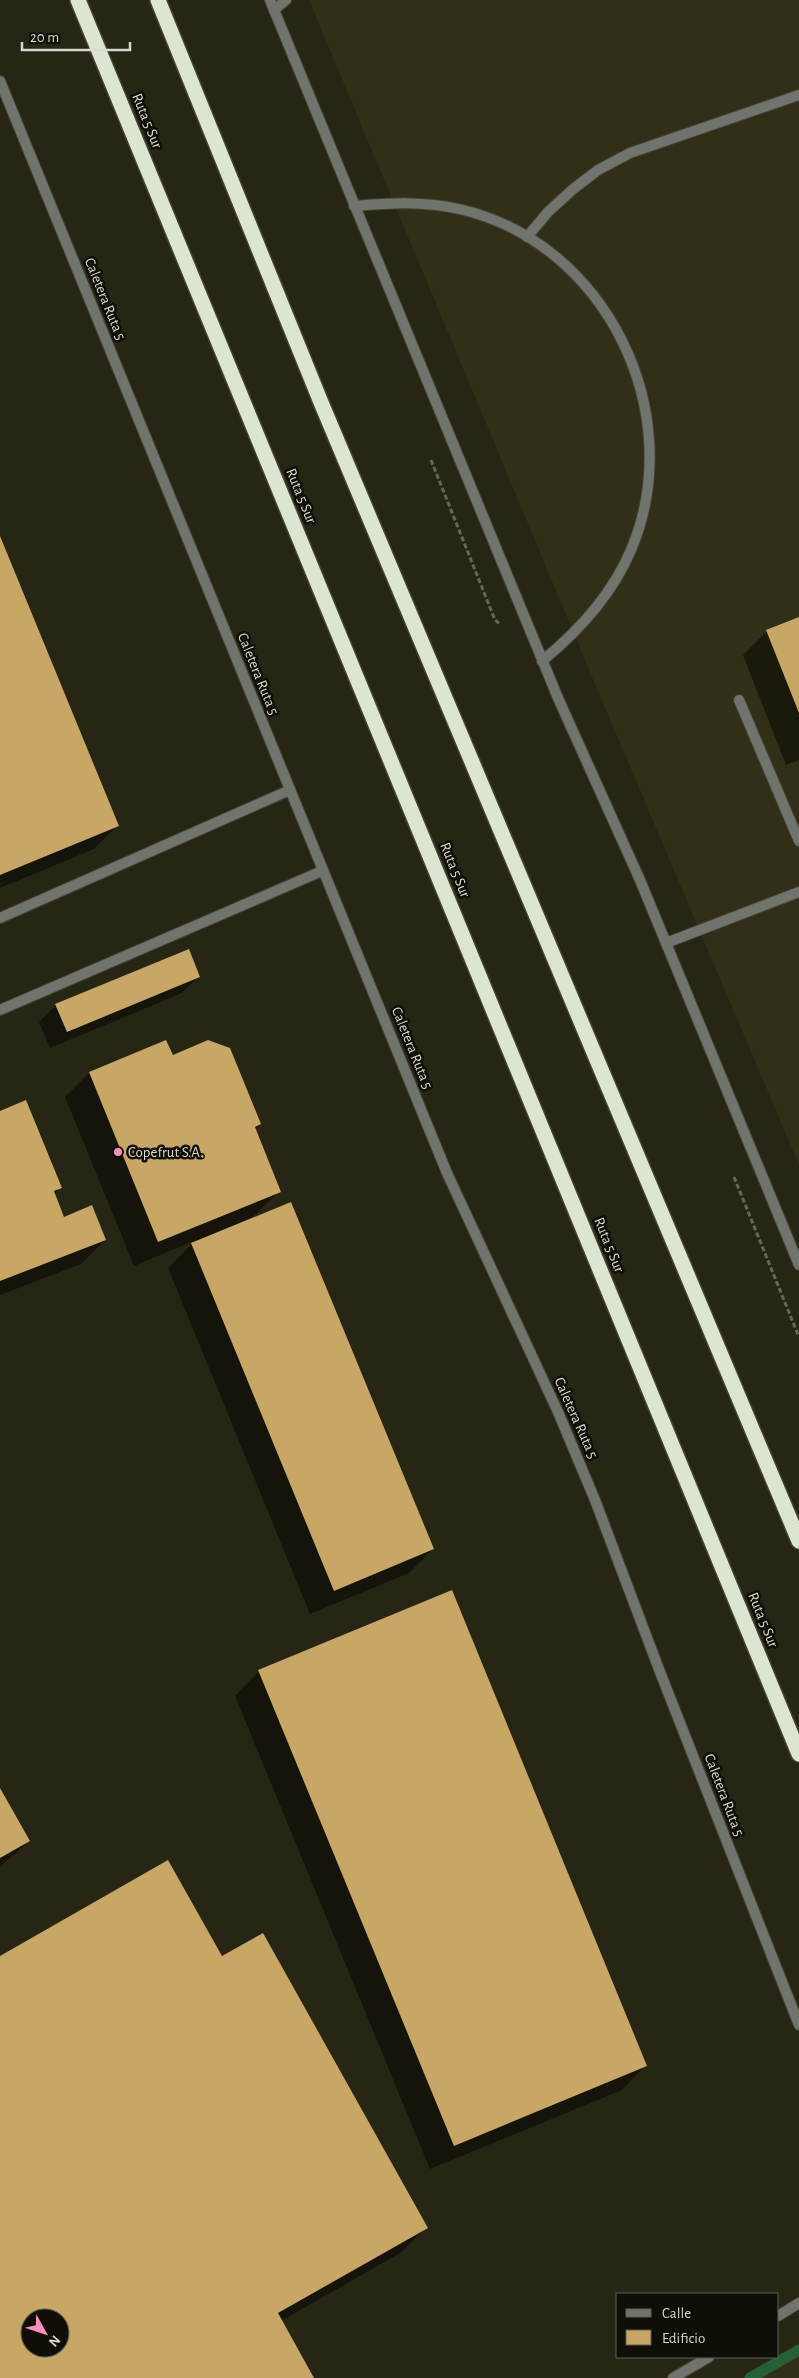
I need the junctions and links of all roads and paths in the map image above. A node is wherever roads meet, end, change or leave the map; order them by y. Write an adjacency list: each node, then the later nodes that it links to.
1 (78, 0): 20 (highway, Ruta 5 Sur)
2 (158, 0): 19 (highway)
3 (286, 0): 4 (street)
4 (272, 5): 7 (street)
5 (0, 81): 11 (street, Caletera Ruta 5)
6 (799, 95): 8 (street)
7 (354, 206): 8 (street); 9 (street)
8 (527, 237): 9 (street)
9 (542, 661): 16 (street)
10 (739, 700): 12 (street)
11 (290, 790): 13 (street, Caletera Ruta 5); 15 (street)
12 (799, 841)
13 (322, 870): 17 (street); 21 (street, Caletera Ruta 5)
14 (799, 892): 16 (street)
15 (0, 918)
16 (666, 943): 18 (street)
17 (0, 1010)
18 (799, 1265)
19 (799, 1541)
20 (799, 1754)
21 (799, 2025)
22 (799, 2303): 23 (street)
23 (779, 2315)
24 (707, 2358): 25 (street)
25 (673, 2378)

